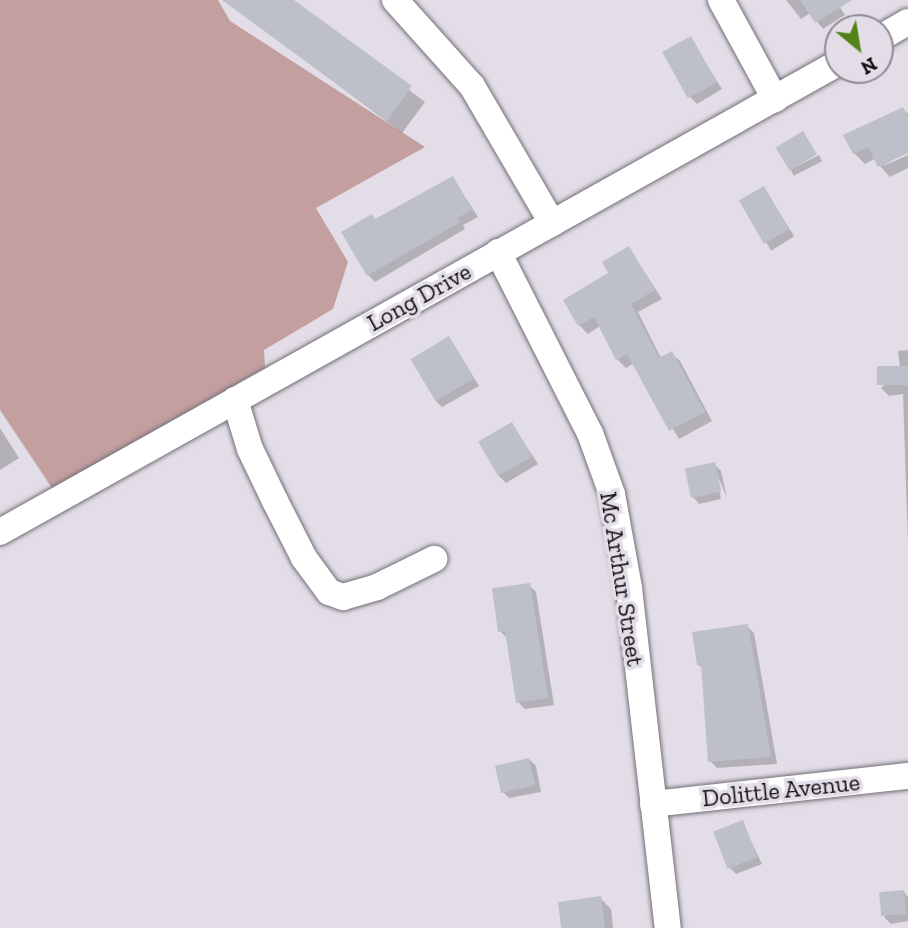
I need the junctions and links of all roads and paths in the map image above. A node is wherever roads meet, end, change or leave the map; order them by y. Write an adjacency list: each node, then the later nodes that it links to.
1 (395, 0): 5 (street)
2 (721, 0): 4 (street)
3 (824, 71): 4 (street, Long Drive)
4 (775, 99): 5 (street, Long Drive)
5 (552, 223): 6 (street, Long Drive)
6 (498, 253): 7 (street, Long Drive); 11 (street, Mc Arthur Street)
7 (234, 400): 8 (street, Long Drive); 9 (street)
8 (0, 532)
9 (434, 559)
10 (908, 776): 11 (street, Dolittle Avenue)
11 (653, 804): 12 (street, Mc Arthur Street)
12 (668, 928)

